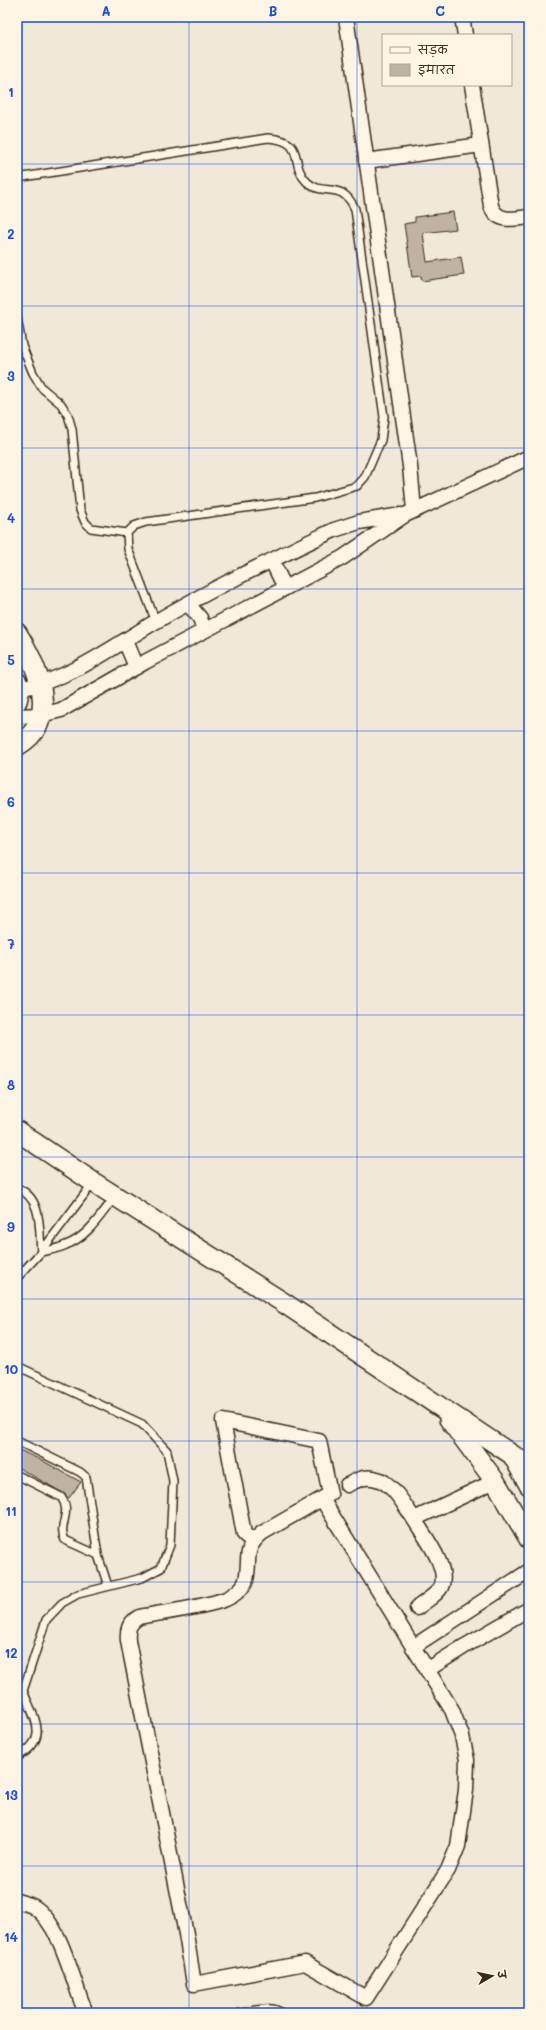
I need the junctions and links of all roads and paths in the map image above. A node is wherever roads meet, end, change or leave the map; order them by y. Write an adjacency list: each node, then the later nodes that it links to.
1 (346, 17): 6 (street)
2 (462, 17): 3 (street)
3 (465, 34)
4 (472, 86): 5 (street)
5 (481, 145): 6 (street); 8 (street)
6 (366, 161): 11 (street)
7 (17, 178): 12 (lane)
8 (529, 217)
9 (17, 317): 12 (lane)
10 (529, 457): 11 (street)
11 (410, 512): 13 (street); 14 (street)
12 (127, 533): 16 (lane)
13 (272, 561): 14 (street); 15 (street)
14 (286, 588): 17 (street)
15 (188, 604): 16 (street); 17 (street)
16 (156, 622): 19 (street)
17 (204, 630): 20 (street)
18 (17, 633): 21 (street)
19 (125, 641): 20 (street); 21 (street)
20 (136, 667): 23 (street)
21 (41, 685): 22 (street); 23 (street)
22 (18, 691)
23 (41, 715): 24 (street); 25 (street)
24 (17, 716)
25 (17, 746)
26 (17, 1132): 27 (street)
27 (94, 1182): 29 (street); 30 (lane)
28 (17, 1188): 30 (lane)
29 (115, 1196): 30 (lane); 34 (street)
30 (41, 1252): 31 (lane)
31 (20, 1270): 32 (lane)
32 (17, 1278)
33 (17, 1366): 48 (lane)
34 (442, 1409): 36 (street); 39 (street)
35 (17, 1440): 46 (lane)
36 (512, 1455): 37 (street); 41 (street)
37 (529, 1466)
38 (17, 1475): 46 (lane)
39 (495, 1481): 43 (street); 44 (street)
40 (347, 1485): 43 (street)
41 (529, 1485)
42 (322, 1499): 45 (street); 45 (street); 51 (street)
43 (414, 1519): 49 (street)
44 (529, 1539)
45 (252, 1541): 52 (street)
46 (98, 1555): 48 (lane)
47 (529, 1570): 51 (street)
48 (108, 1586): 54 (lane)
49 (417, 1608)
50 (529, 1609): 52 (street)
51 (413, 1647): 52 (street)
52 (427, 1670)
53 (17, 1684): 54 (lane)
54 (23, 1691): 55 (lane)
55 (17, 1757)
56 (17, 1901): 57 (street)
57 (86, 2013)
58 (240, 2013): 59 (lane)
59 (281, 2013)

